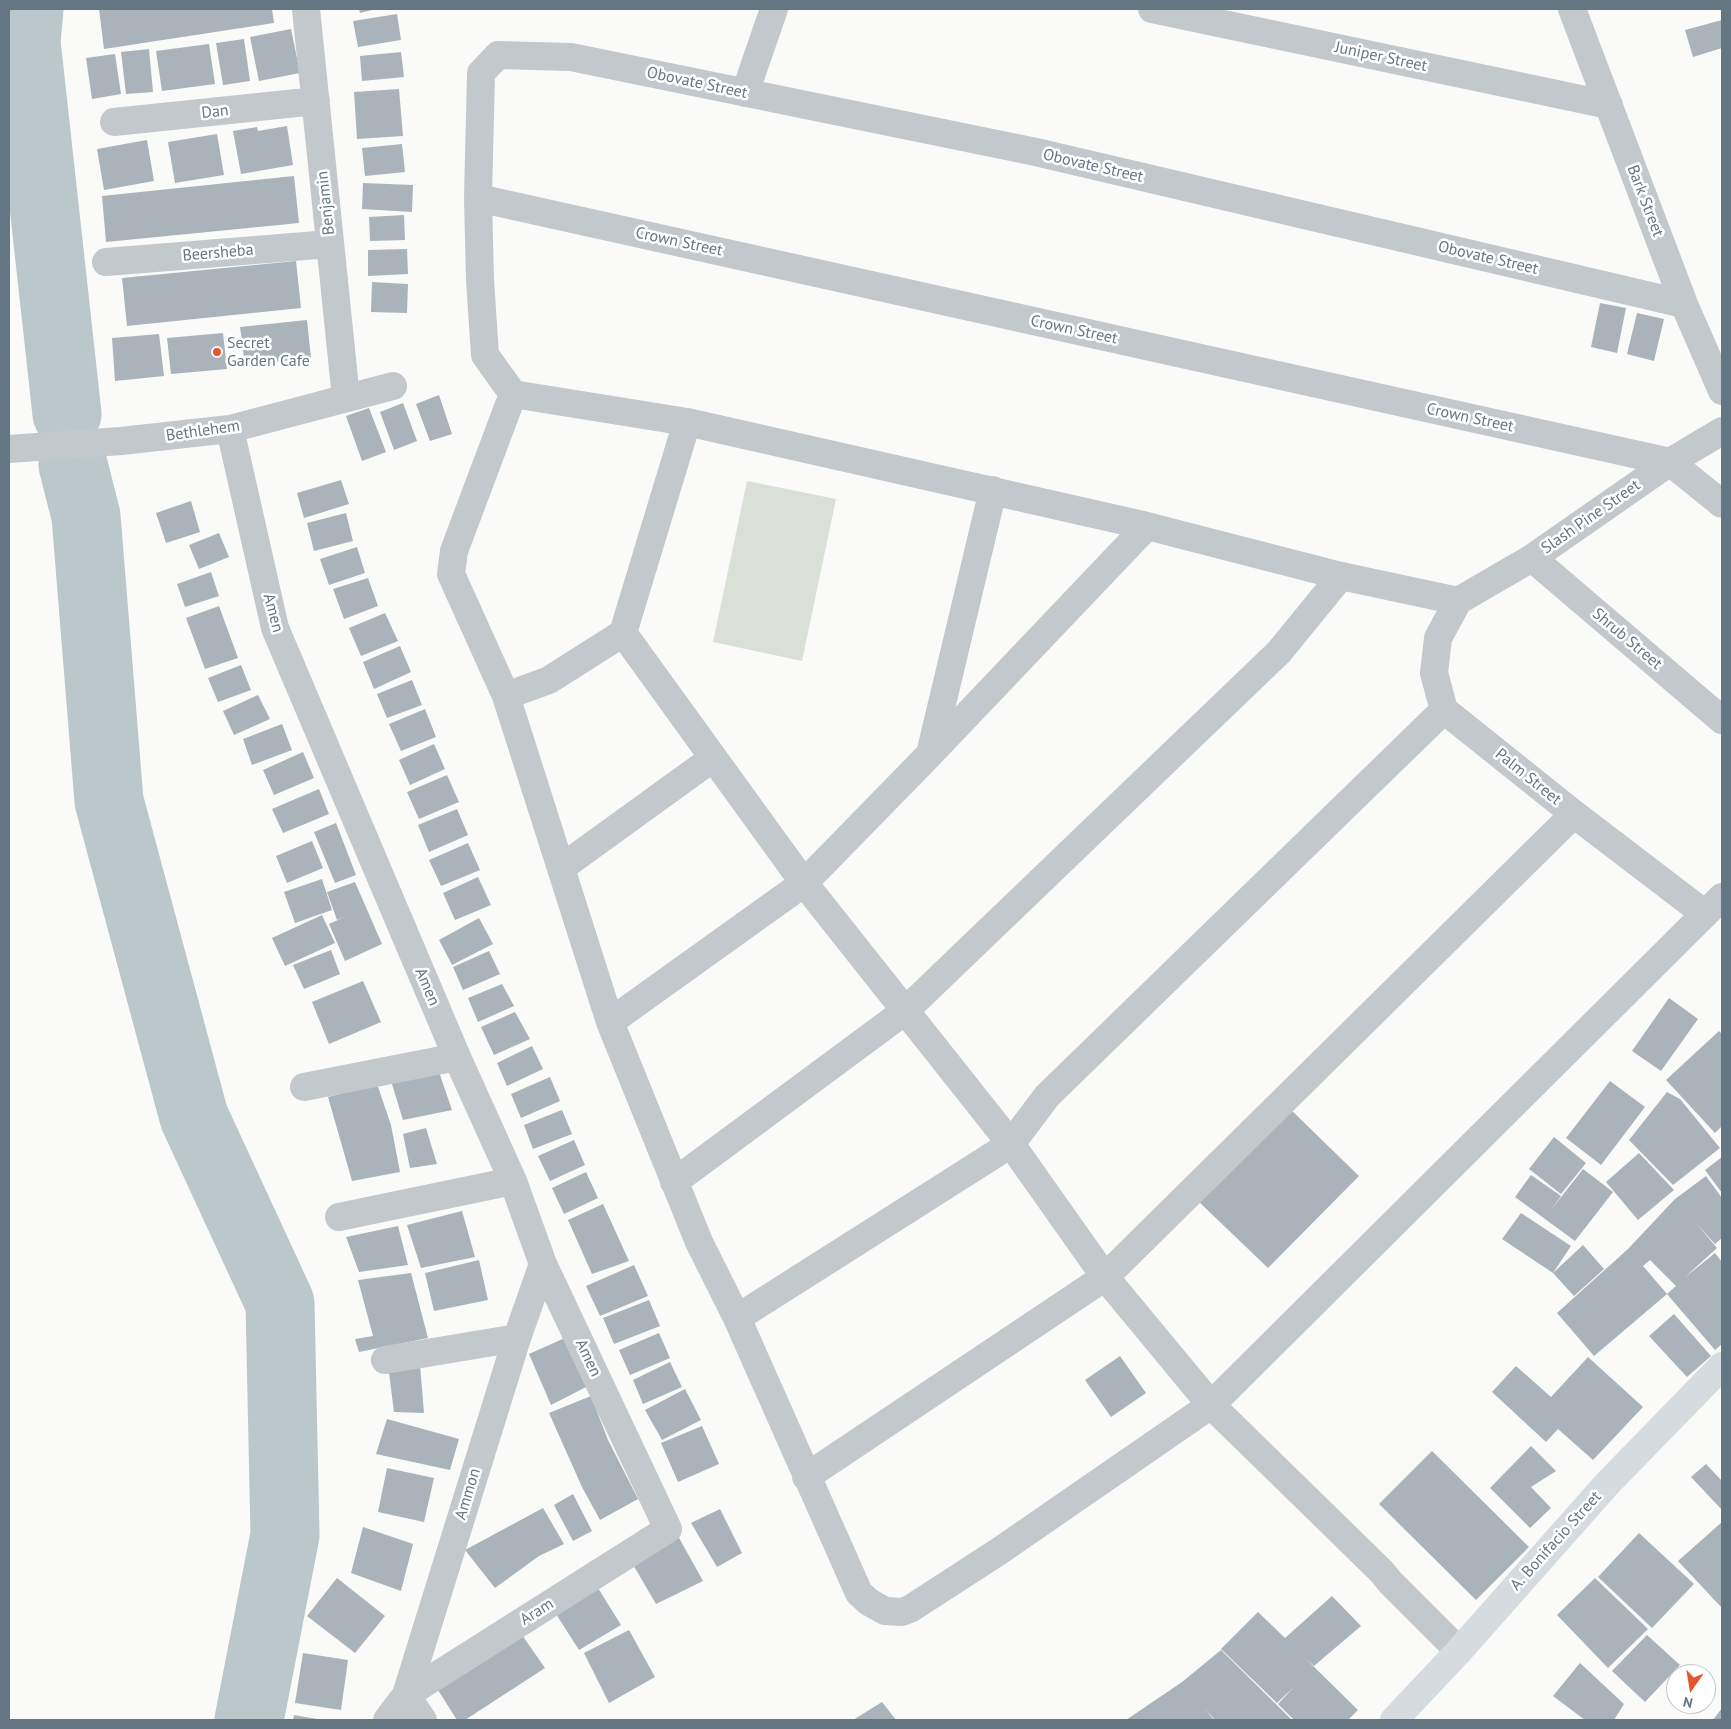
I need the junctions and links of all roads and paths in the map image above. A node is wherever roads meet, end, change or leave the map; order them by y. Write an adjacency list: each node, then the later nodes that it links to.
1 (306, 9): 6 (street, Benjamin)
2 (774, 9): 5 (street)
3 (1152, 9): 7 (street, Juniper Street)
4 (1572, 9): 7 (street, Bark Street)
5 (745, 93): 9 (street, Obovate Street); 12 (street, Obovate Street)
6 (316, 101): 8 (street, Dan); 10 (street, Benjamin)
7 (1609, 105): 12 (street, Bark Street)
8 (114, 122)
9 (478, 198): 15 (street); 21 (street, Crown Street)
10 (330, 244): 11 (street, Beersheba); 16 (street, Benjamin)
11 (106, 262)
12 (1684, 304): 14 (street, Bark Street)
13 (392, 386): 16 (street, Bethlehem)
14 (1722, 392)
15 (513, 394): 17 (street); 29 (street)
16 (346, 398): 18 (street, Bethlehem)
17 (687, 422): 22 (street); 28 (street)
18 (230, 429): 20 (street, Bethlehem); 40 (street, Amen)
19 (1722, 431): 21 (street, Slash Pine Street)
20 (9, 448)
21 (1670, 462): 23 (street); 25 (street, Slash Pine Street)
22 (993, 490): 24 (street); 32 (street)
23 (1722, 504)
24 (1147, 526): 26 (street); 32 (street)
25 (1532, 558): 27 (street, Slash Pine Street); 31 (street, Shrub Street)
26 (1341, 576): 27 (street); 38 (street)
27 (1458, 601): 30 (street)
28 (623, 633): 29 (street); 33 (street)
29 (506, 696): 35 (street)
30 (1444, 710): 34 (street, Palm Street); 42 (street)
31 (1722, 720)
32 (930, 754): 36 (street)
33 (713, 758): 35 (street); 36 (street)
34 (1574, 814): 37 (street, Palm Street); 47 (street)
35 (561, 868): 39 (street)
36 (804, 883): 38 (street); 39 (street)
37 (1713, 906): 52 (street)
38 (905, 1011): 42 (street); 44 (street)
39 (610, 1022): 44 (street)
40 (457, 1057): 41 (street); 43 (street, Amen)
41 (304, 1087)
42 (1011, 1144): 47 (street); 48 (street)
43 (513, 1182): 45 (street); 46 (street, Amen)
44 (674, 1182): 48 (street)
45 (339, 1217)
46 (544, 1264): 49 (street, Ammon); 54 (street, Amen)
47 (1105, 1277): 52 (street); 53 (street)
48 (737, 1318): 53 (street)
49 (517, 1338): 50 (street); 56 (street, Ammon)
50 (385, 1360)
51 (1722, 1366): 55 (main road, A. Bonifacio Street)
52 (1211, 1405): 53 (street); 55 (street)
53 (806, 1477)
54 (668, 1529): 56 (street, Aram)
55 (1459, 1650): 59 (main road, A. Bonifacio Street)
56 (406, 1695): 57 (street); 58 (street)
57 (387, 1720)
58 (423, 1720)
59 (1394, 1720)

